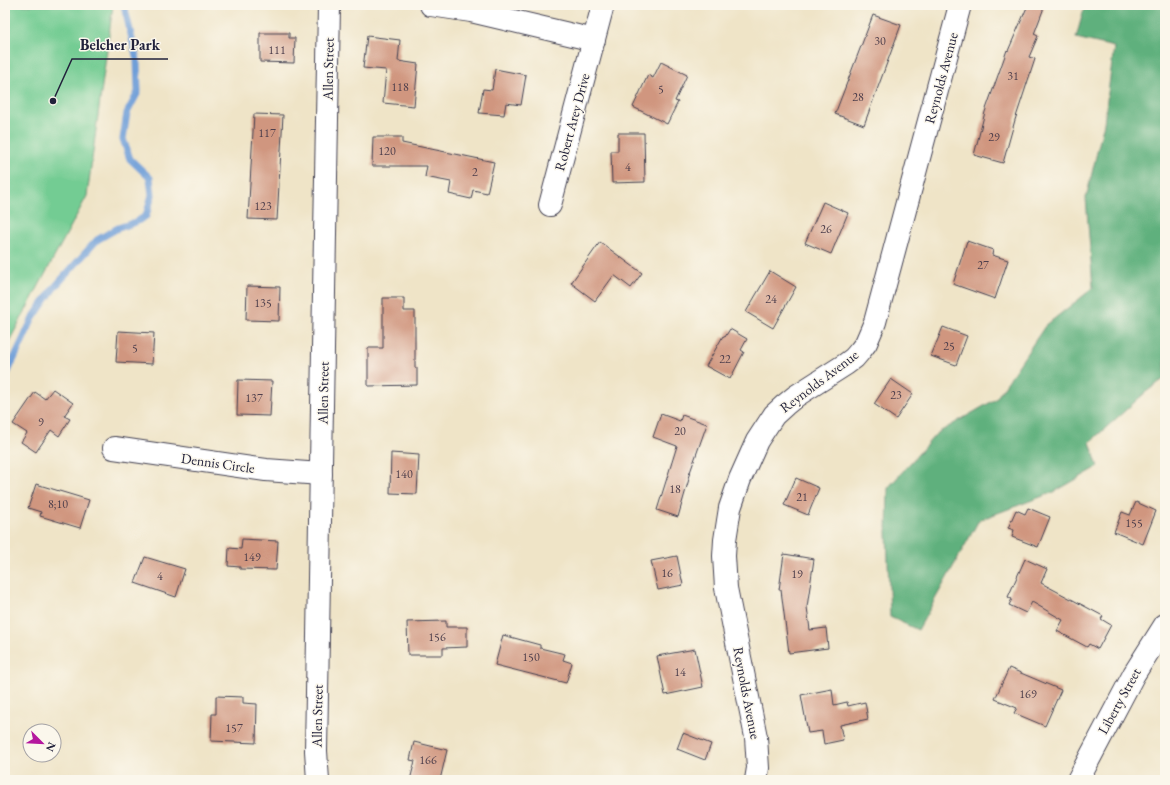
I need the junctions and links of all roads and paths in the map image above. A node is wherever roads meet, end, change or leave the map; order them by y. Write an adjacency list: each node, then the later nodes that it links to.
1 (329, 5): 8 (street, Allen Street)
2 (431, 5): 5 (street)
3 (603, 5): 5 (street, Robert Arey Drive)
4 (960, 5): 11 (street, Reynolds Avenue)
5 (594, 40): 6 (street, Robert Arey Drive)
6 (550, 205)
7 (114, 448): 8 (street, Dennis Circle)
8 (321, 474): 10 (street, Allen Street)
9 (1165, 625): 12 (street, Liberty Street)
10 (318, 780)
11 (756, 780)
12 (1078, 780)

